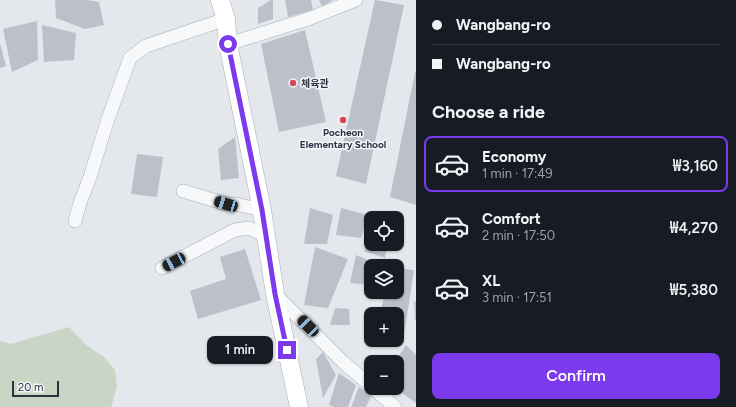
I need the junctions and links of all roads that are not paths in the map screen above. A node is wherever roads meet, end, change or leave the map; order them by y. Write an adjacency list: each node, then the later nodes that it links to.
1 (220, 0): 3 (main road)
2 (356, 0): 4 (street)
3 (226, 19): 4 (main road); 7 (street)
4 (228, 44): 6 (main road)
5 (183, 191): 6 (street)
6 (262, 210): 8 (main road)
7 (75, 221)
8 (266, 237): 9 (street); 10 (main road)
9 (162, 268)
10 (275, 294): 11 (street); 13 (main road)
11 (364, 380)
12 (381, 395): 14 (street)
13 (299, 407)
14 (394, 407)

